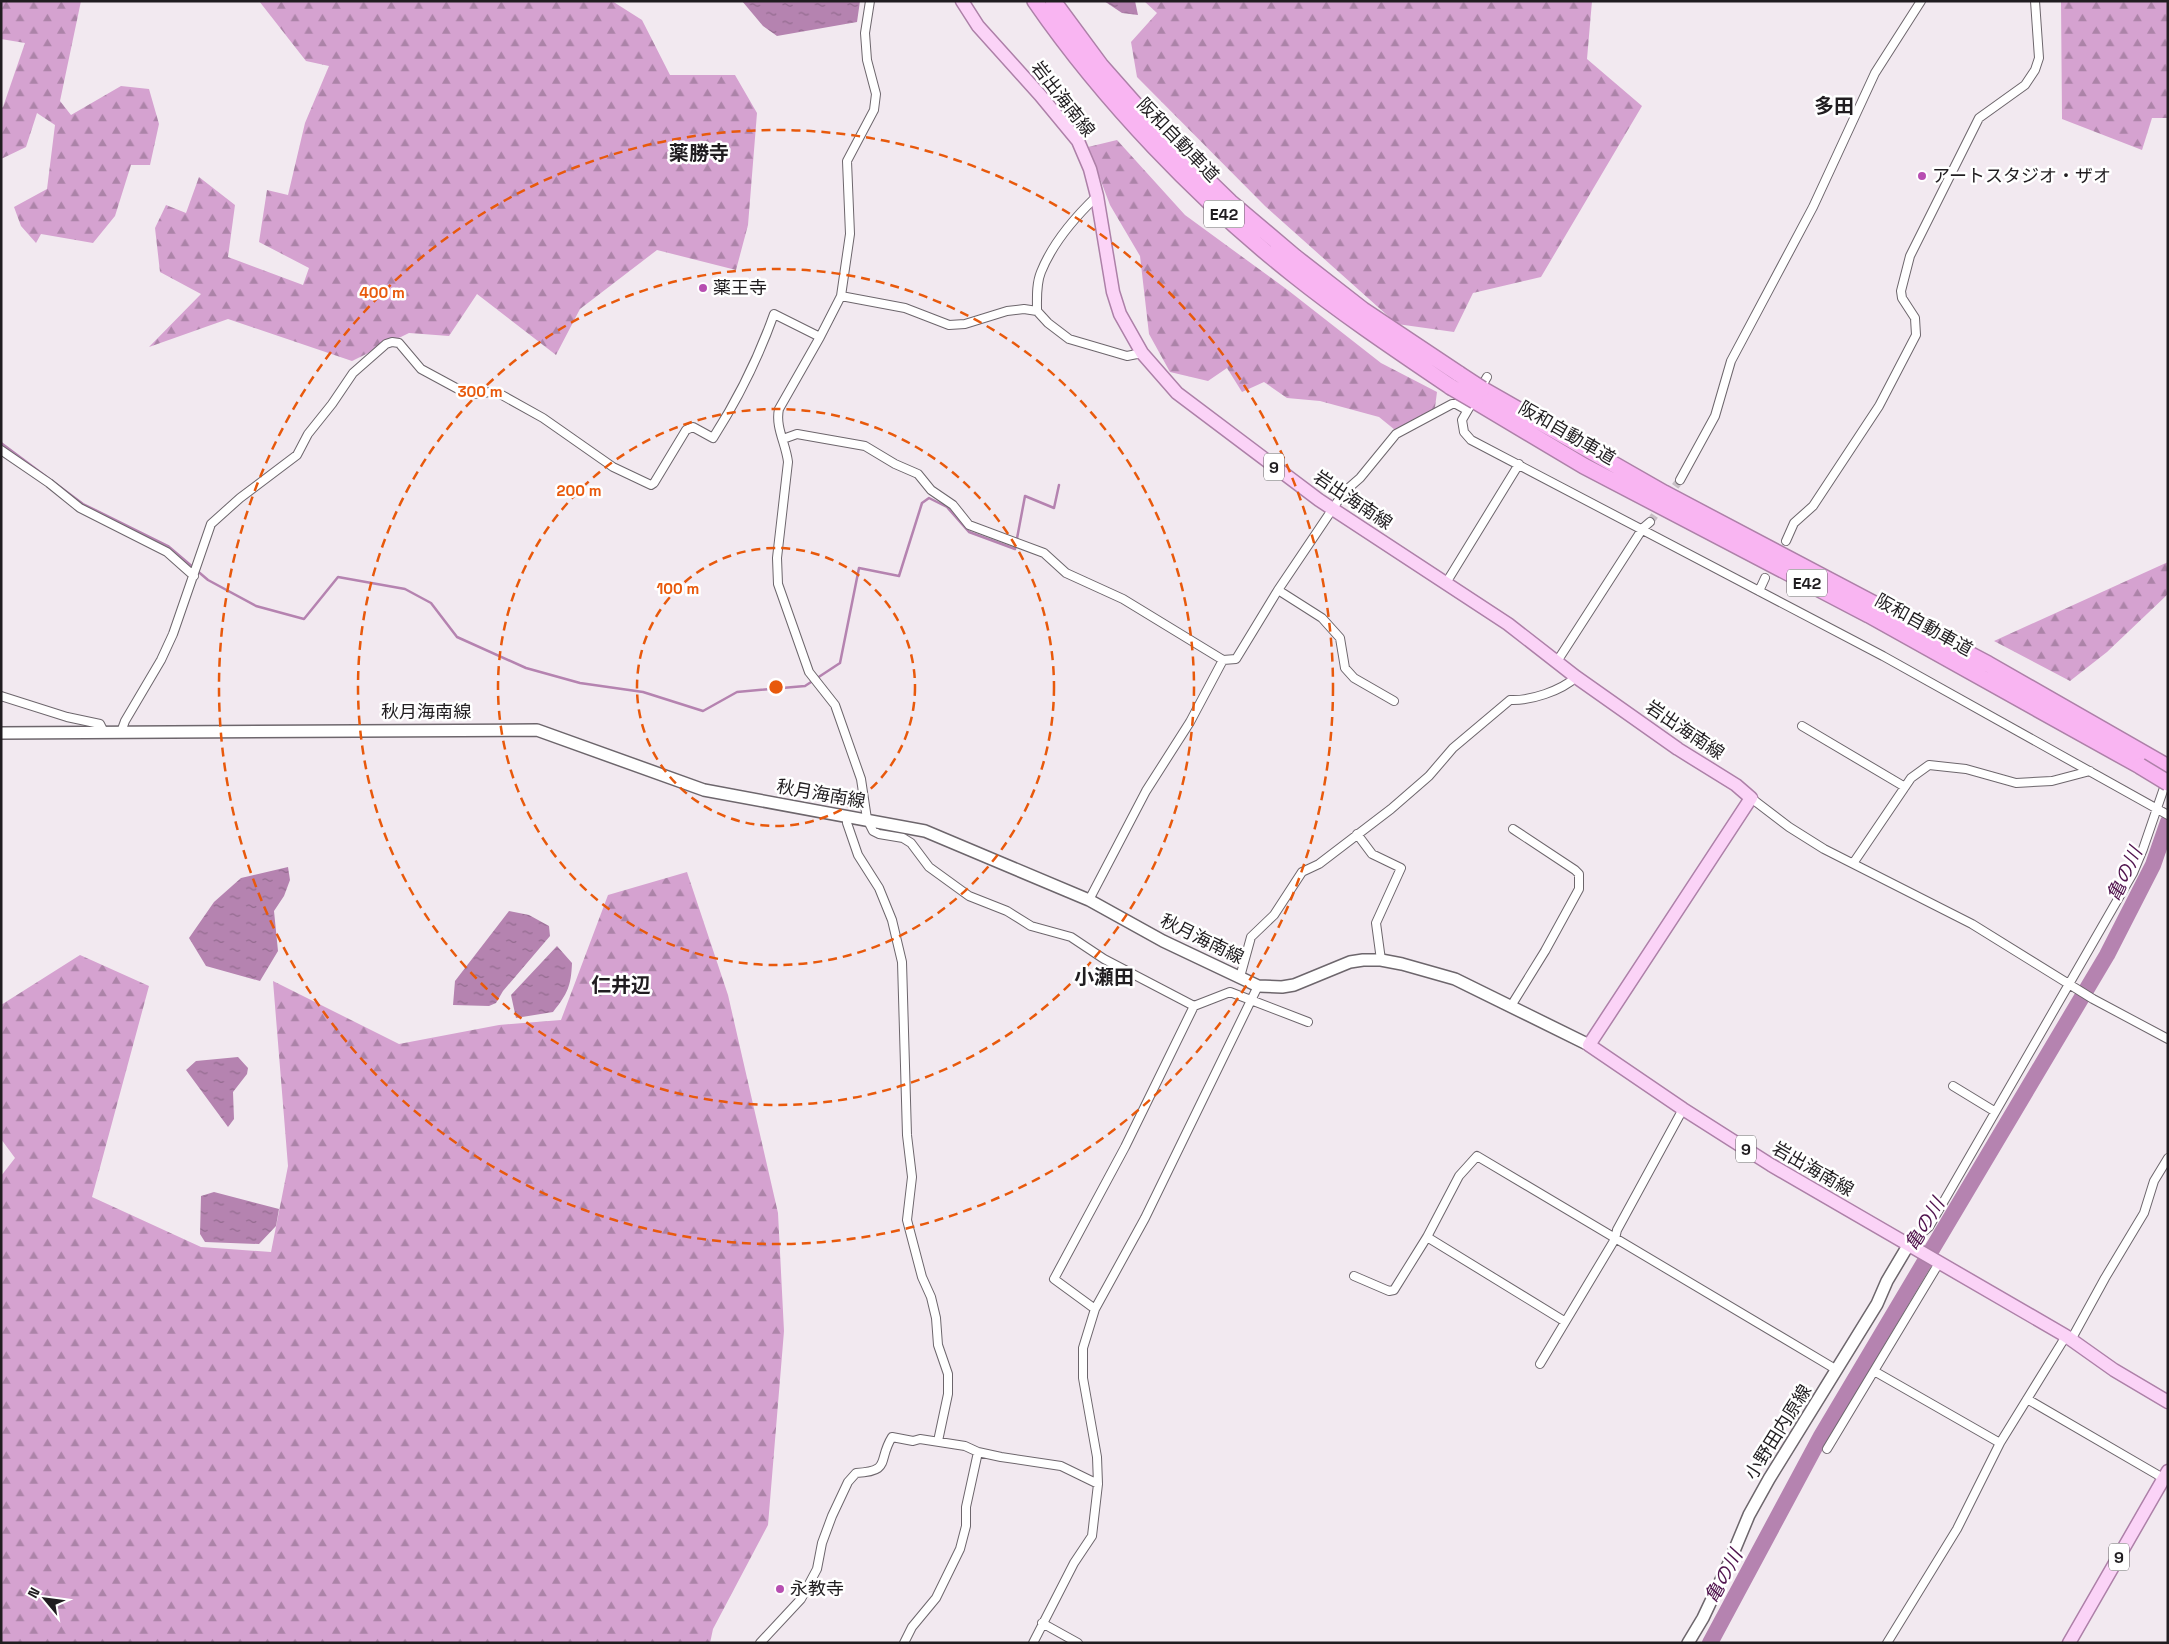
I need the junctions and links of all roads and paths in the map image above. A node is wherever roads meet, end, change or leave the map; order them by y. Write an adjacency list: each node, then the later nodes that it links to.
1 (870, 1): 8 (street)
2 (962, 1): 7 (main road, 岩出海南線 / 9)
3 (1035, 1): 12 (highway, 阪和自動車道 / E42)
4 (1053, 1): 12 (highway, 阪和自動車道 / E42)
5 (1922, 1): 17 (street)
6 (2035, 1): 21 (street)
7 (1097, 196): 9 (street); 11 (main road, 岩出海南線 / 9)
8 (841, 296): 9 (street); 10 (street)
9 (1036, 311): 11 (street)
10 (820, 337): 14 (street); 22 (street)
11 (1142, 353): 18 (main road, 岩出海南線 / 9)
12 (1455, 381): 13 (highway, 阪和自動車道 / E42, bridge)
13 (1478, 394): 16 (street); 18 (street); 36 (highway, 阪和自動車道 / E42)
14 (783, 439): 27 (street); 46 (street)
15 (1, 450): 22 (street)
16 (1519, 464): 20 (street); 24 (street)
17 (1680, 480)
18 (1332, 508): 24 (main road, 岩出海南線 / 9); 25 (street)
19 (1650, 522): 20 (street)
20 (1643, 528): 26 (street); 28 (street)
21 (1786, 541)
22 (194, 576): 34 (street)
23 (1766, 578): 26 (street)
24 (1446, 583): 28 (main road, 岩出海南線 / 9)
25 (1278, 590): 27 (street); 31 (street)
26 (1758, 591): 38 (street)
27 (1223, 660): 50 (street)
28 (1556, 663): 29 (main road, 岩出海南線 / 9)
29 (1576, 677): 42 (main road, 岩出海南線 / 9); 48 (street)
30 (1, 696): 33 (street)
31 (1394, 701)
32 (1802, 726): 41 (street)
33 (104, 732): 34 (main road, 秋月海南線); 35 (main road, 秋月海南線)
34 (122, 732): 45 (main road, 秋月海南線)
35 (1, 733)
36 (2142, 759): 37 (highway, 阪和自動車道 / E42); 40 (highway, 阪和自動車道 / E42, bridge)
37 (2168, 767)
38 (2090, 771): 41 (street); 43 (street)
39 (2168, 778): 43 (street)
40 (2168, 783)
41 (1905, 787): 49 (street)
42 (1751, 798): 49 (street); 60 (main road)
43 (2158, 809): 44 (street); 53 (street)
44 (2168, 815)
45 (847, 816): 46 (main road, 秋月海南線); 78 (street)
46 (867, 820): 50 (main road, 秋月海南線); 56 (street)
47 (1513, 829): 57 (street)
48 (1357, 834): 51 (street); 52 (street)
49 (1854, 862): 53 (street)
50 (1089, 900): 52 (main road, 秋月海南線)
51 (1380, 960): 54 (main road, 秋月海南線); 57 (main road, 秋月海南線)
52 (1240, 977): 54 (main road, 秋月海南線)
53 (2068, 984): 59 (street); 63 (street)
54 (1258, 986): 55 (street)
55 (1251, 1000): 56 (street); 58 (street); 70 (street)
56 (1194, 1006): 70 (street)
57 (1511, 1006): 60 (main road, 秋月海南線)
58 (1308, 1022)
59 (2168, 1039)
60 (1589, 1045): 62 (main road, 岩出海南線 / 9)
61 (1954, 1086): 63 (street)
62 (1683, 1109): 66 (street); 67 (main road, 岩出海南線 / 9)
63 (1994, 1111): 67 (street)
64 (2168, 1158): 72 (street)
65 (1427, 1236): 66 (street); 69 (street); 71 (street)
66 (1615, 1239): 71 (street); 74 (street)
67 (1913, 1247): 68 (main road, 岩出海南線 / 9); 74 (main road, 小野田内原線)
68 (1937, 1261): 72 (main road, 岩出海南線 / 9); 75 (street)
69 (1354, 1276)
70 (1095, 1309): 83 (street)
71 (1564, 1321): 73 (street)
72 (2068, 1338): 76 (street); 77 (main road, 岩出海南線 / 9)
73 (1540, 1364)
74 (1837, 1370): 89 (main road, 小野田内原線)
75 (1874, 1371): 79 (street); 80 (street)
76 (2027, 1400): 79 (street); 82 (street)
77 (2168, 1402)
78 (938, 1441): 81 (street); 85 (street)
79 (2000, 1443): 90 (street)
80 (1827, 1449)
81 (978, 1452): 83 (street); 86 (street)
82 (2165, 1475): 91 (main road, 9)
83 (1098, 1484): 84 (street)
84 (1042, 1623): 87 (street); 88 (street)
85 (760, 1643)
86 (904, 1643)
87 (1033, 1643)
88 (1078, 1643)
89 (1688, 1643)
90 (1887, 1643)
91 (2069, 1643)

